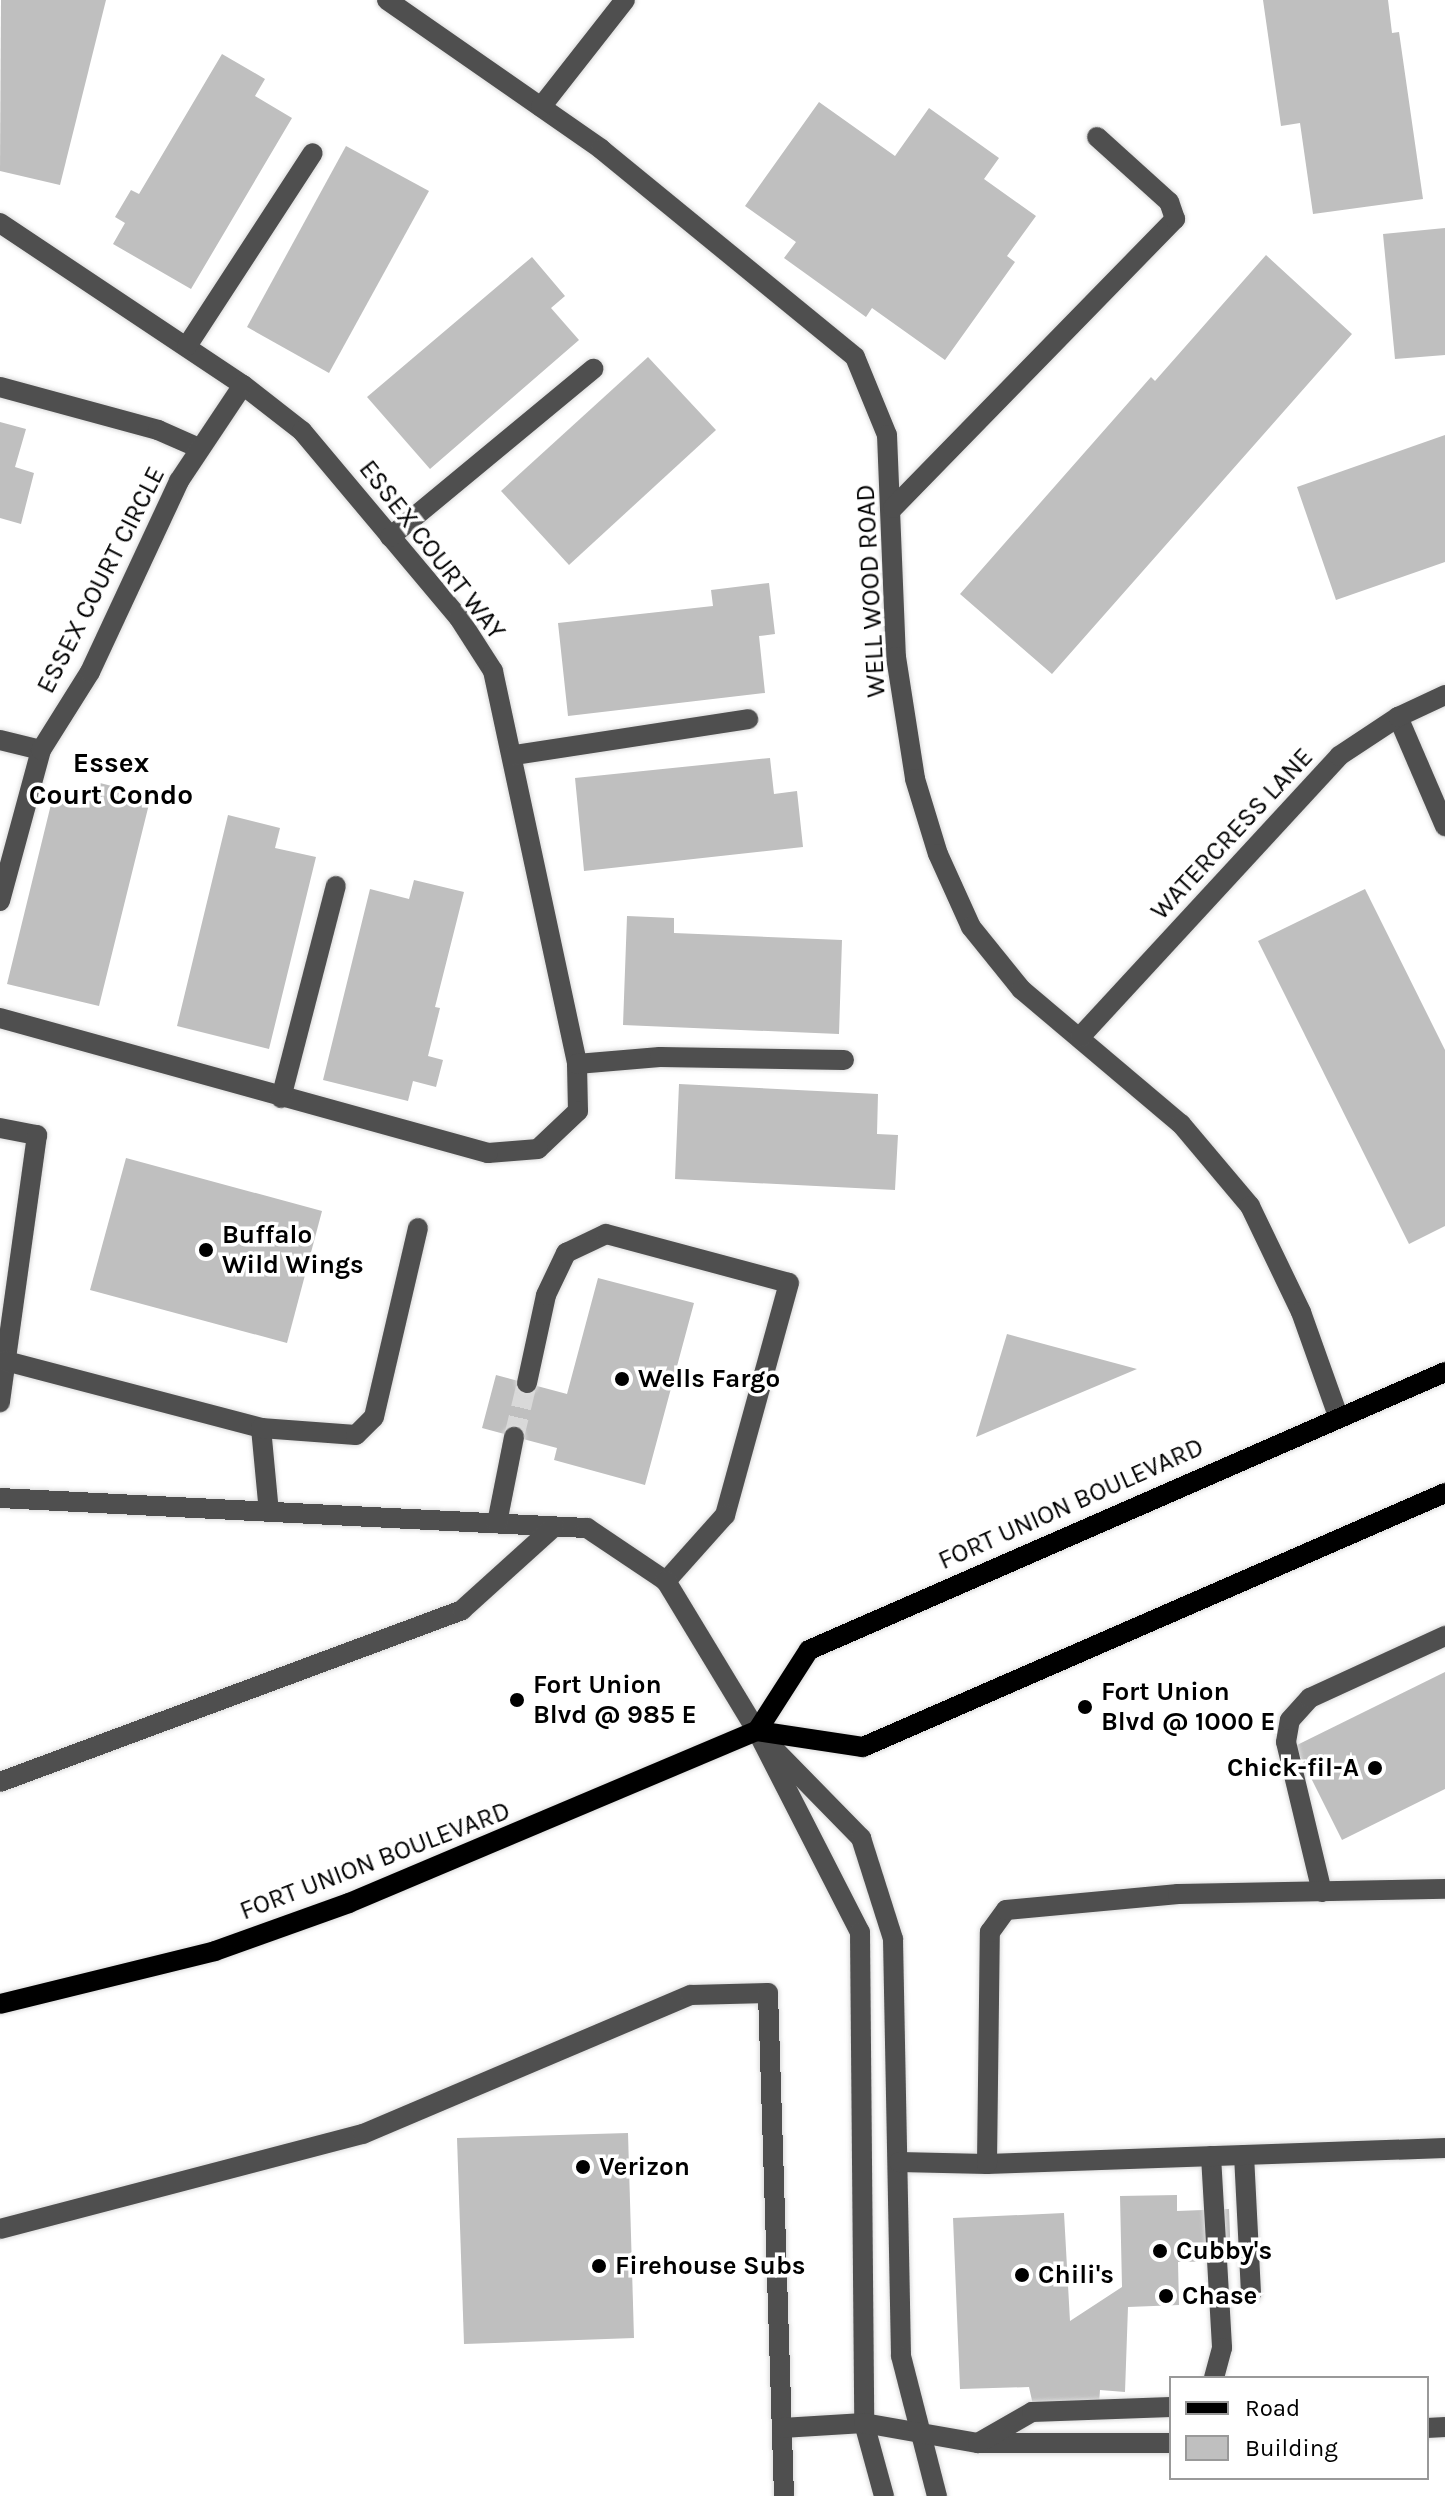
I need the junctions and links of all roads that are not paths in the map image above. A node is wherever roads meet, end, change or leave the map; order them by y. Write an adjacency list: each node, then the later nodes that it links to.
1 (387, 0): 3 (street, WELL WOOD ROAD)
2 (625, 0): 3 (street)
3 (541, 107): 12 (street, WELL WOOD ROAD)
4 (1097, 137): 12 (street)
5 (313, 153): 7 (street)
6 (0, 223): 7 (street, ESSEX COURT WAY)
7 (187, 346): 9 (street, ESSEX COURT WAY)
8 (593, 369): 13 (street)
9 (243, 385): 11 (street, ESSEX COURT CIRCLE); 13 (street, ESSEX COURT WAY)
10 (0, 387): 11 (street)
11 (199, 448): 18 (street, ESSEX COURT CIRCLE)
12 (893, 508): 24 (street, WELL WOOD ROAD)
13 (390, 537): 19 (street, ESSEX COURT WAY)
14 (1445, 695): 15 (street, WATERCRESS LANE)
15 (1398, 717): 20 (street); 24 (street, WATERCRESS LANE)
16 (748, 719): 19 (street)
17 (0, 740): 18 (street)
18 (41, 750): 22 (street, ESSEX COURT CIRCLE)
19 (514, 755): 26 (street, ESSEX COURT WAY)
20 (1445, 826)
21 (336, 886): 27 (street)
22 (0, 901)
23 (0, 1018): 27 (street)
24 (1080, 1037): 34 (street, WELL WOOD ROAD)
25 (844, 1060): 26 (street)
26 (577, 1064): 27 (street, ESSEX COURT WAY)
27 (281, 1098)
28 (0, 1128): 30 (street)
29 (418, 1228): 35 (street)
30 (6, 1361): 33 (street); 35 (street)
31 (1445, 1372): 34 (main road, FORT UNION BOULEVARD)
32 (527, 1383): 42 (street)
33 (0, 1402)
34 (1338, 1416): 44 (main road, FORT UNION BOULEVARD)
35 (261, 1428): 39 (street)
36 (514, 1437): 40 (street)
37 (1445, 1493): 44 (main road)
38 (0, 1498): 39 (street)
39 (269, 1512): 40 (street)
40 (497, 1523): 41 (street)
41 (554, 1527): 42 (street); 45 (street)
42 (666, 1581): 44 (street)
43 (1445, 1636): 47 (street)
44 (757, 1731): 48 (main road, FORT UNION BOULEVARD); 52 (street); 58 (street)
45 (0, 1782)
46 (1445, 1889): 47 (street)
47 (1322, 1892): 53 (street)
48 (0, 2004)
49 (1445, 2148): 50 (street)
50 (1244, 2155): 51 (street); 55 (street)
51 (1211, 2156): 53 (street); 56 (street)
52 (899, 2162): 53 (street); 60 (street)
53 (987, 2164)
54 (0, 2229): 59 (street)
55 (1251, 2294)
56 (1215, 2376)
57 (1169, 2407): 61 (street)
58 (864, 2423): 59 (street); 60 (street); 64 (street)
59 (782, 2428): 63 (street)
60 (919, 2429): 61 (street); 65 (street)
61 (978, 2443): 62 (street)
62 (1169, 2443)
63 (784, 2496)
64 (884, 2496)
65 (937, 2496)

